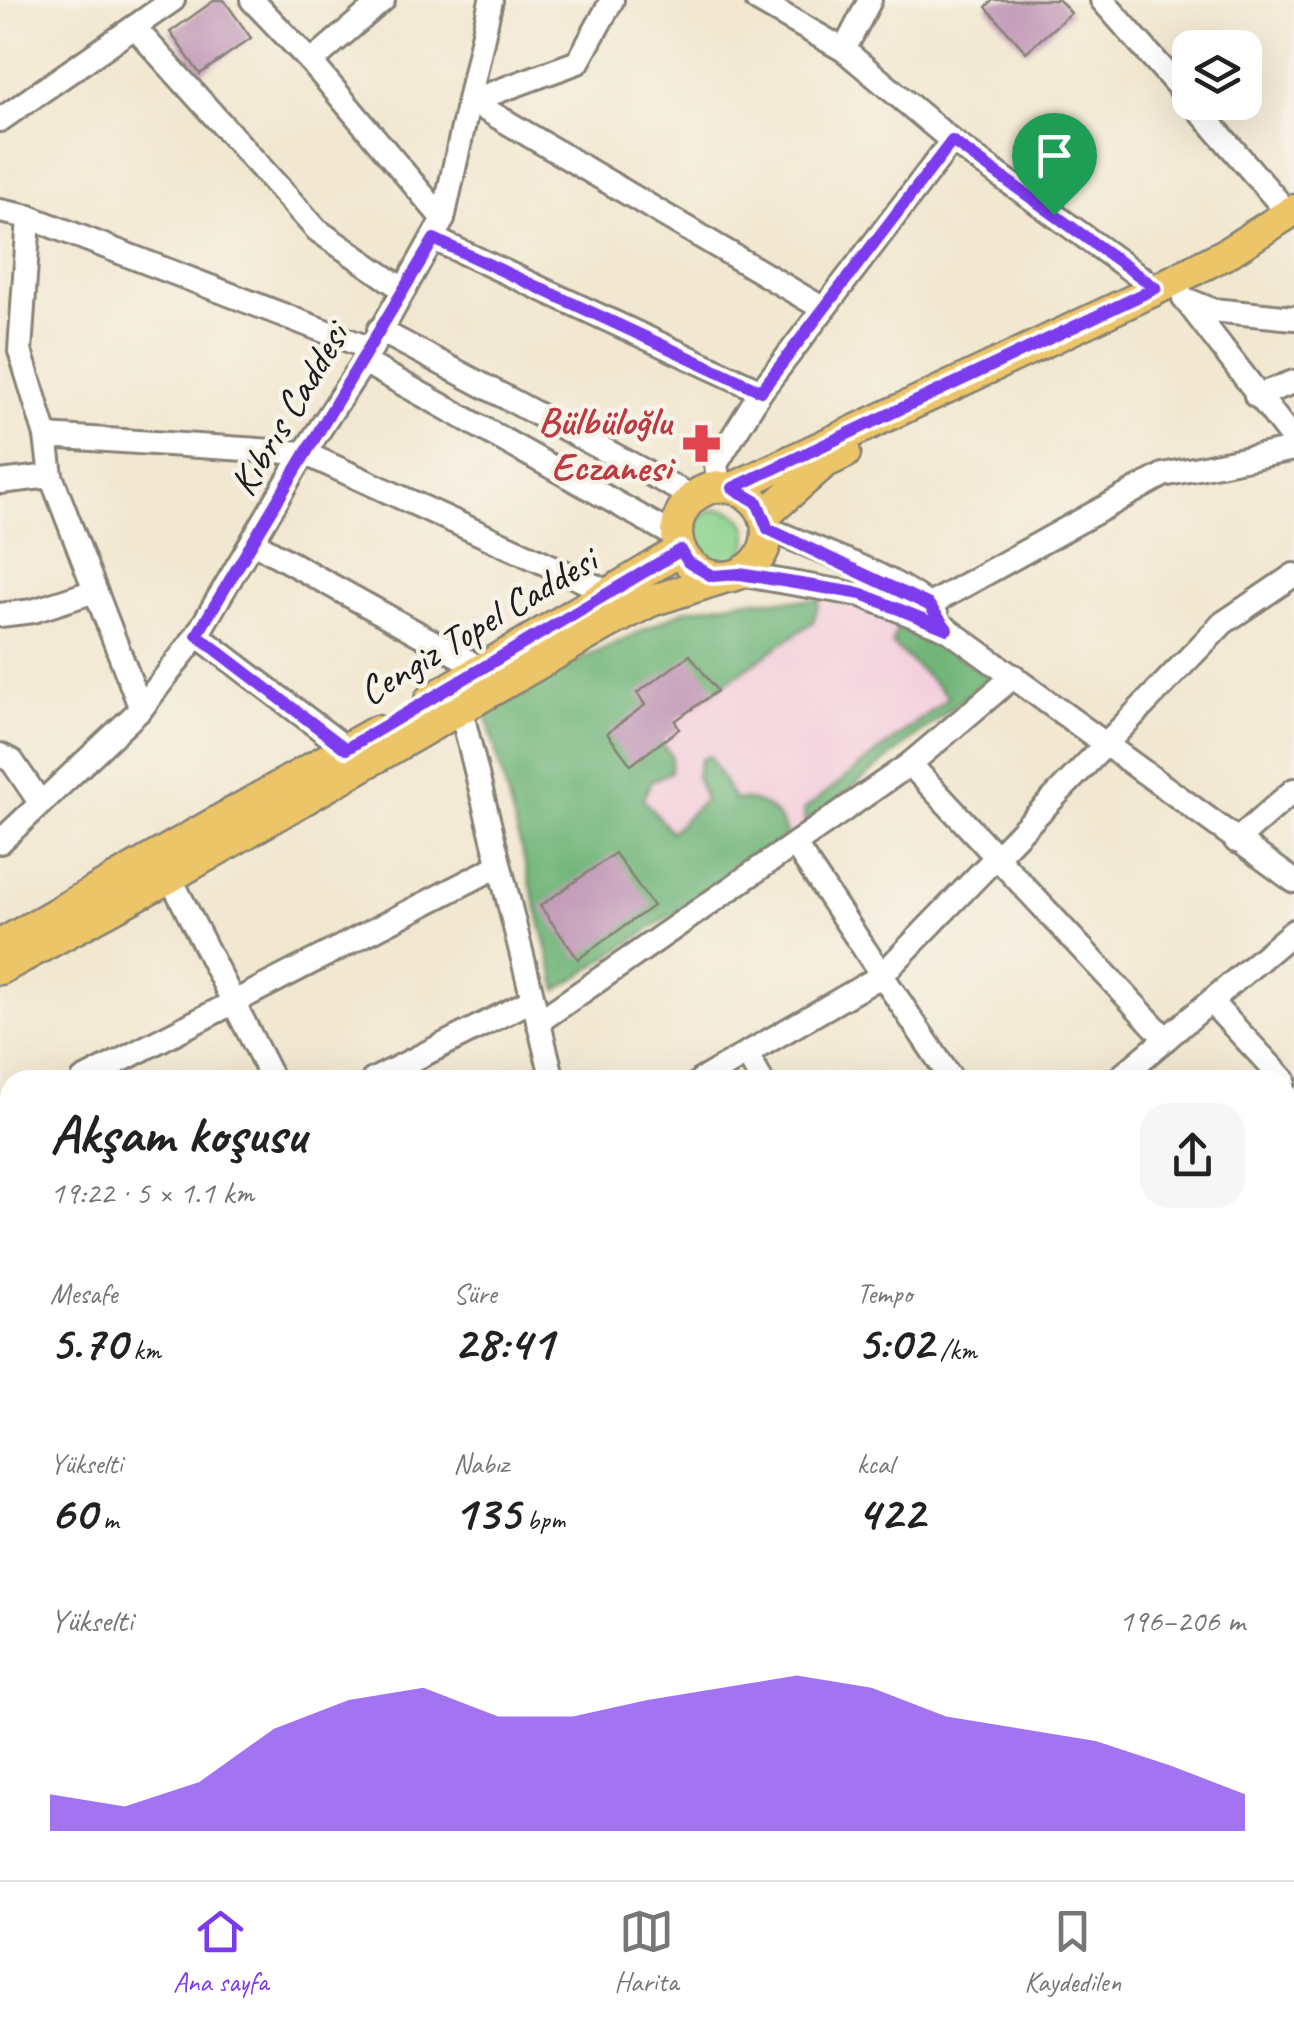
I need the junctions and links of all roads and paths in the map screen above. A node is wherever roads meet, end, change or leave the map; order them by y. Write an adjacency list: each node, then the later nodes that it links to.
1 (174, 0): 9 (street)
2 (252, 0): 11 (street)
3 (383, 0): 11 (street)
4 (490, 0): 13 (street, Kıbrıs Caddesi)
5 (612, 0): 13 (street)
6 (758, 0): 10 (street)
7 (870, 0): 10 (street)
8 (1102, 0): 12 (street)
9 (135, 28): 14 (street); 21 (street)
10 (844, 50): 16 (street)
11 (310, 62): 20 (street)
12 (1172, 79)
13 (471, 101): 20 (street, Kıbrıs Caddesi); 23 (street)
14 (0, 120)
15 (1207, 120): 19 (street)
16 (952, 141): 22 (street); 23 (street)
17 (0, 210): 18 (street)
18 (29, 217): 25 (street); 26 (street)
19 (1292, 219): 22 (main road)
20 (438, 229): 21 (street, Kıbrıs Caddesi); 28 (street)
21 (402, 288): 26 (street, Kıbrıs Caddesi)
22 (1170, 293): 24 (street); 29 (street); 36 (main road); 37 (main road)
23 (822, 308): 28 (street)
24 (1294, 318)
25 (10, 347): 30 (street)
26 (371, 347): 33 (street, Kıbrıs Caddesi); 36 (street); 39 (street)
27 (1294, 382): 29 (street)
28 (761, 391): 36 (street)
29 (1256, 396): 31 (street)
30 (46, 436): 33 (street); 34 (street)
31 (1294, 441)
32 (1294, 449): 44 (street)
33 (304, 453): 38 (street, Kıbrıs Caddesi); 43 (street)
34 (51, 476): 35 (street); 42 (street)
35 (0, 482)
36 (715, 490): 37 (main road); 39 (main road)
37 (766, 522): 41 (main road); 44 (street)
38 (253, 542): 47 (street, Kıbrıs Caddesi); 48 (street)
39 (679, 544): 41 (main road); 43 (main road, Cengiz Topel Caddesi)
40 (1294, 574): 52 (street)
41 (733, 575): 46 (street); 50 (main road, Cengiz Topel Caddesi)
42 (95, 591): 45 (street); 51 (street)
43 (610, 594): 48 (main road, Cengiz Topel Caddesi)
44 (929, 605): 46 (street)
45 (0, 615)
46 (947, 629): 49 (street)
47 (197, 635): 51 (street, Kıbrıs Caddesi); 53 (street)
48 (482, 669): 53 (main road, Cengiz Topel Caddesi)
49 (1014, 676): 52 (street); 55 (street)
50 (460, 706): 62 (street); 63 (main road, Cengiz Topel Caddesi)
51 (141, 709): 57 (street, Kıbrıs Caddesi)
52 (1110, 745): 58 (street); 61 (street)
53 (346, 749): 66 (main road, Cengiz Topel Caddesi)
54 (0, 755): 57 (street)
55 (910, 764): 60 (street); 61 (street)
56 (1294, 790): 58 (street)
57 (39, 801): 59 (street, Kıbrıs Caddesi)
58 (1236, 841): 64 (street)
59 (0, 842)
60 (795, 845): 68 (street); 71 (street)
61 (997, 858): 68 (street); 72 (street)
62 (496, 866): 69 (street); 71 (street)
63 (170, 877): 67 (main road, Cengiz Topel Caddesi); 69 (street)
64 (1294, 881)
65 (1294, 931): 70 (street)
66 (0, 945)
67 (0, 969)
68 (881, 976): 73 (street); 80 (street)
69 (233, 1000): 74 (street); 75 (street)
70 (1212, 1004): 72 (street); 82 (street)
71 (535, 1011): 76 (street); 77 (street)
72 (1166, 1038): 81 (street)
73 (747, 1054): 78 (street); 79 (street)
74 (102, 1070)
75 (268, 1070)
76 (396, 1070)
77 (550, 1070)
78 (719, 1070)
79 (756, 1070)
80 (945, 1070)
81 (1129, 1070)
82 (1274, 1070)

